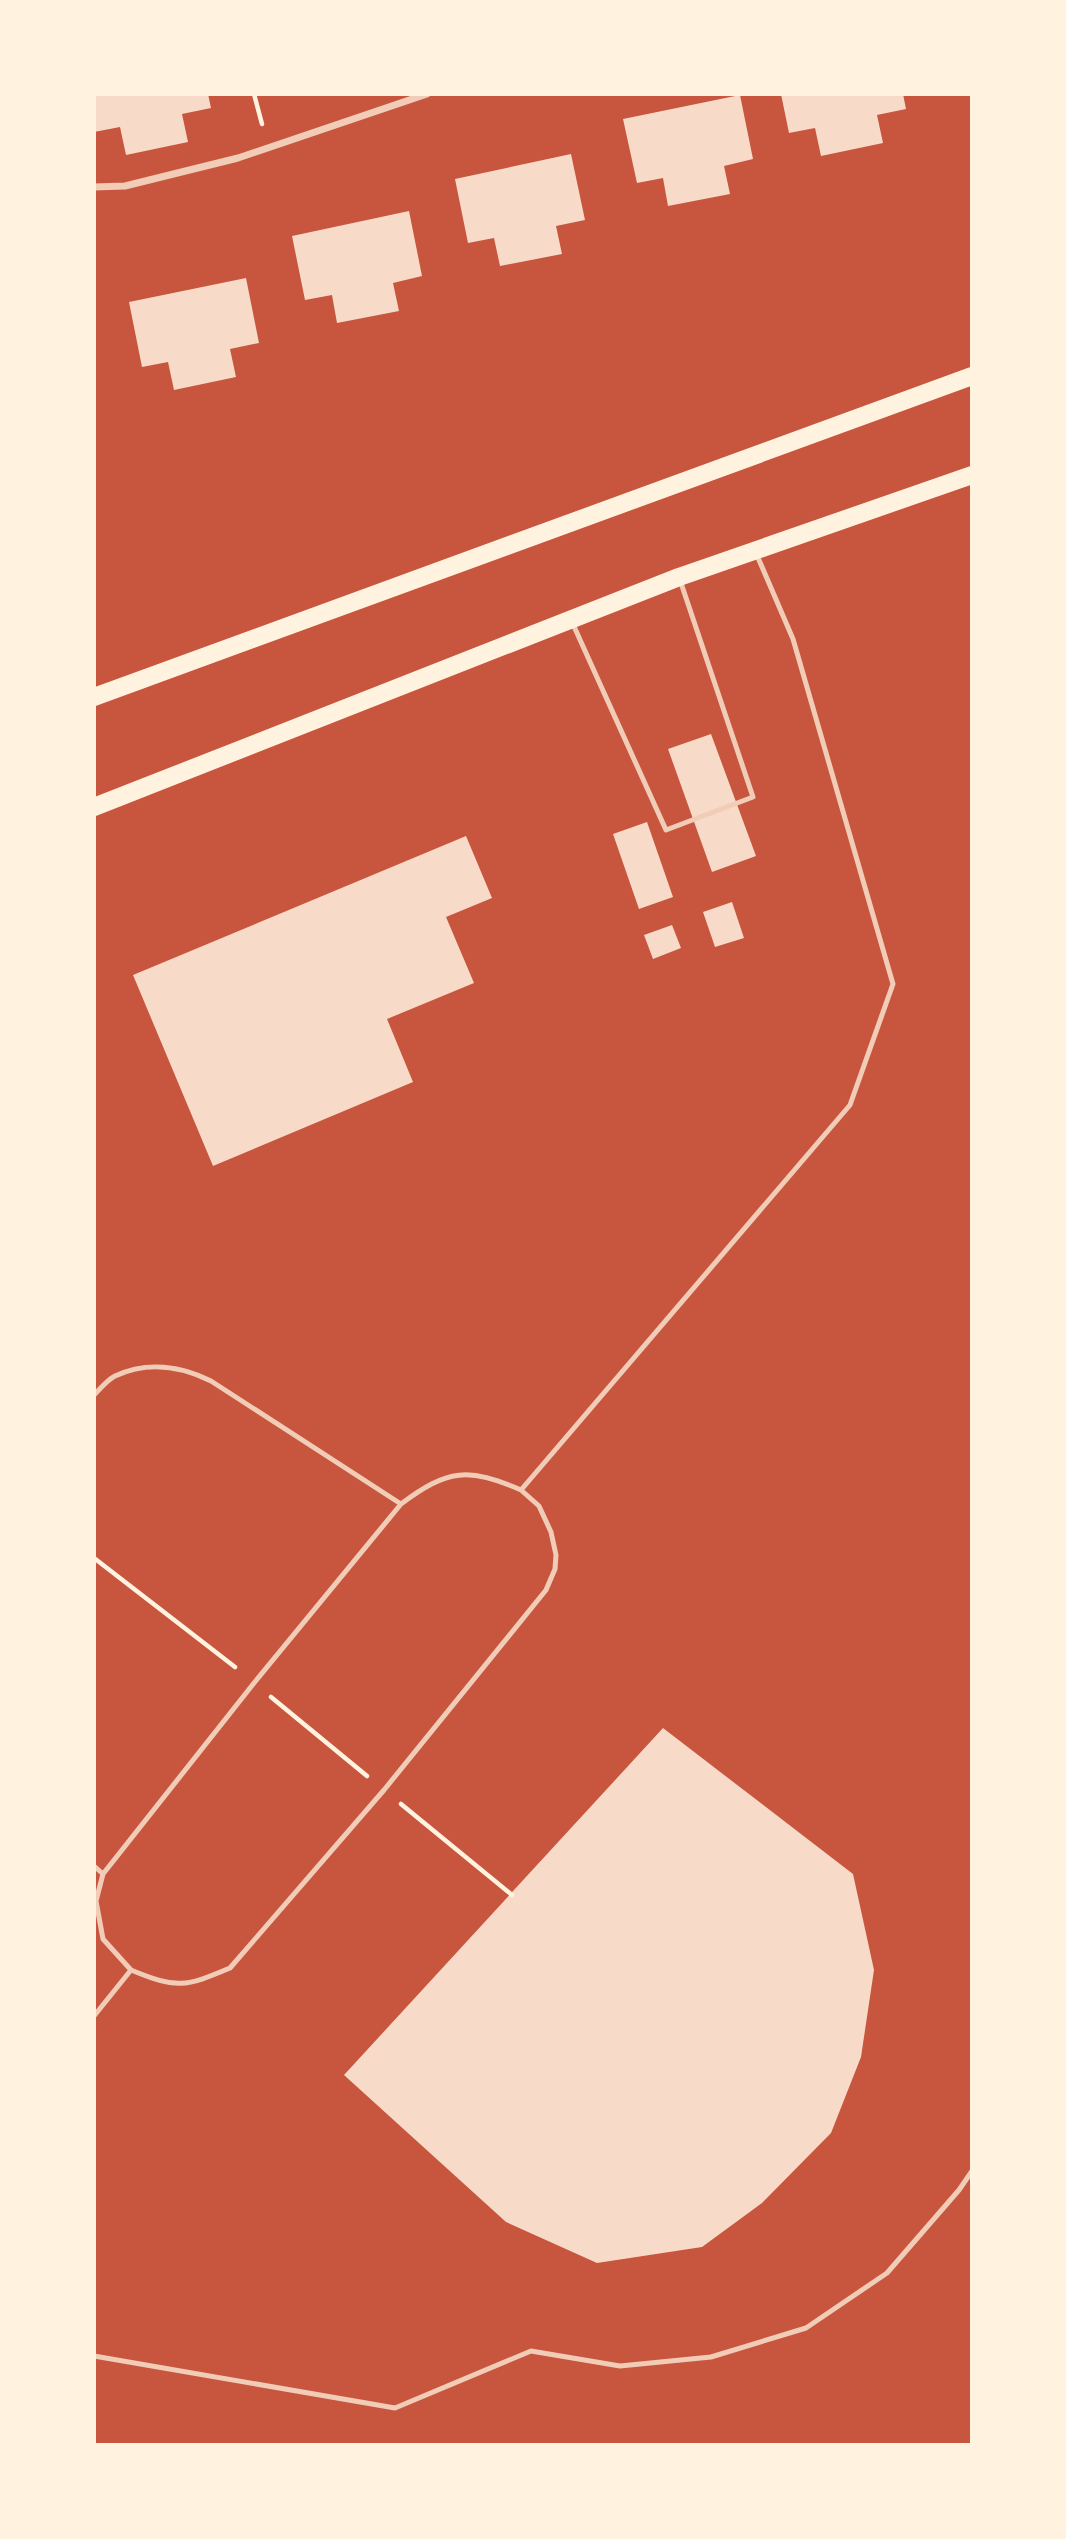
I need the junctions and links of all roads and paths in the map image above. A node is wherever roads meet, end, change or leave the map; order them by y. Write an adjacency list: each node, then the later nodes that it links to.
1 (427, 94): 2 (street)
2 (94, 187)
3 (971, 376): 8 (main road)
4 (971, 475): 5 (main road)
5 (755, 549): 6 (main road); 11 (lane)
6 (680, 577): 7 (main road); 7 (lane)
7 (571, 619): 9 (main road)
8 (94, 696)
9 (94, 807)
10 (94, 1395): 12 (lane)
11 (522, 1490): 12 (lane); 15 (lane)
12 (401, 1504): 14 (lane)
13 (94, 1558): 14 (path)
14 (254, 1683): 15 (path); 17 (lane)
15 (384, 1790): 18 (path); 19 (lane)
16 (94, 1866): 17 (lane)
17 (103, 1874): 19 (lane)
18 (512, 1895)
19 (131, 1970): 20 (lane)
20 (94, 2016)
21 (971, 2171): 22 (lane)
22 (94, 2356)

